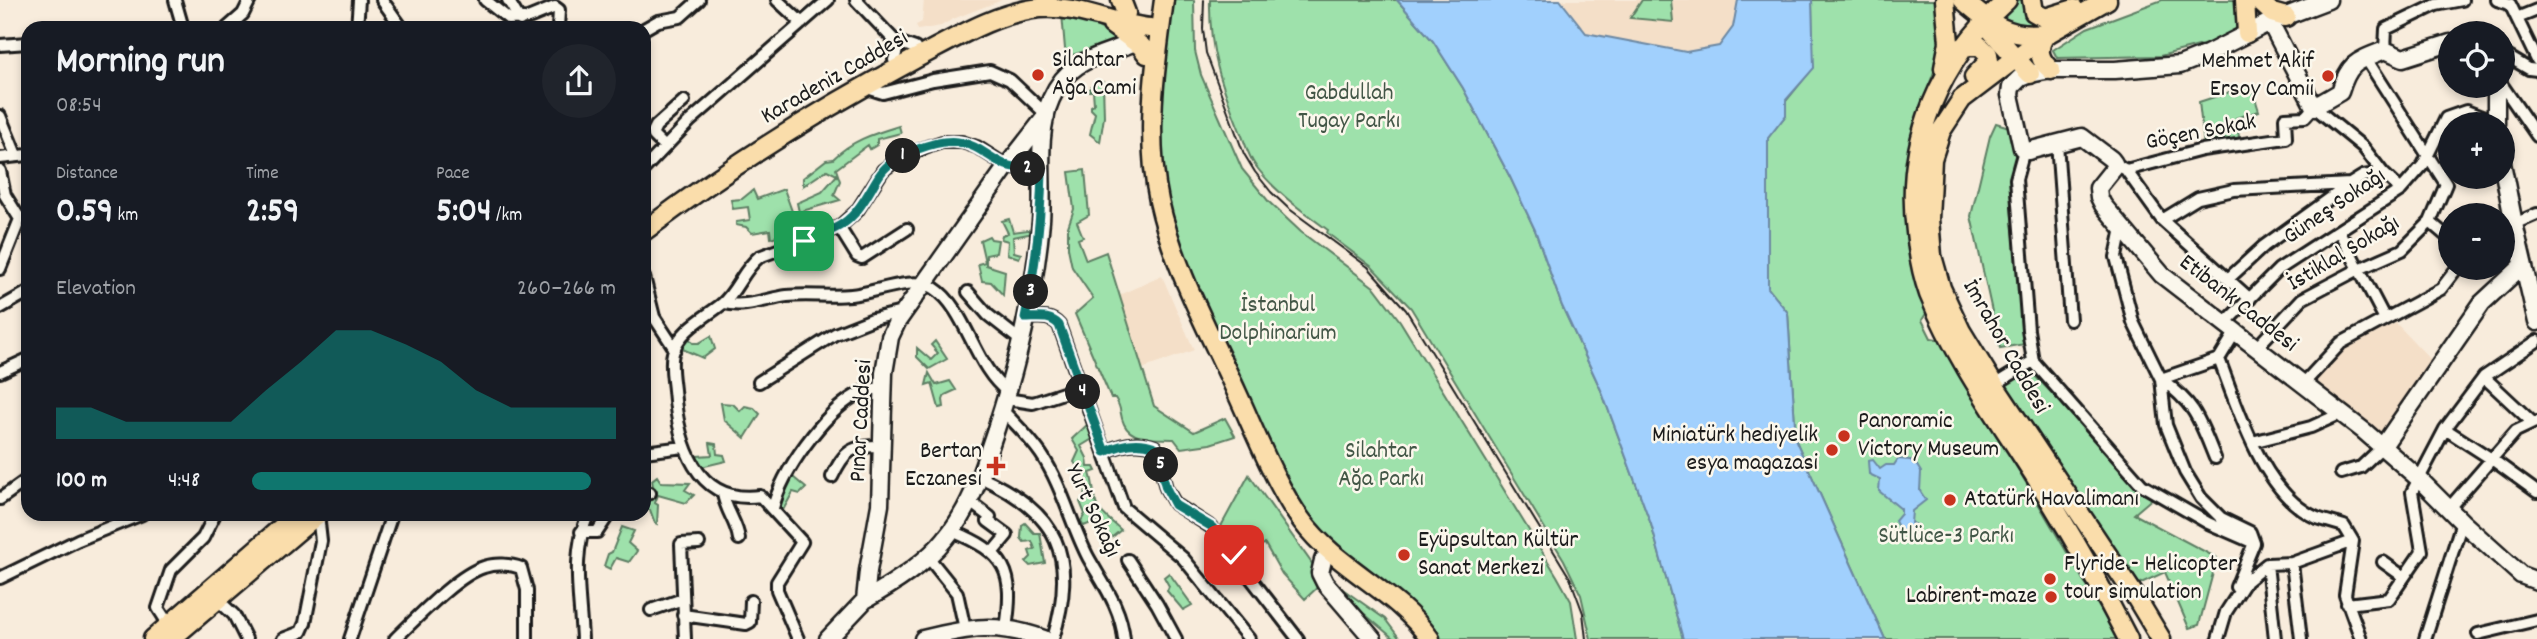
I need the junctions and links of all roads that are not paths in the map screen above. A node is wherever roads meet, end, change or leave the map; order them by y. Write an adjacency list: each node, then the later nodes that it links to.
1 (176, 0): 30 (street)
2 (250, 0): 31 (street)
3 (359, 0): 32 (street)
4 (382, 0): 33 (street)
5 (485, 0): 28 (street)
6 (508, 0): 28 (street)
7 (699, 0): 37 (street)
8 (777, 0): 36 (street)
9 (828, 0): 36 (street)
10 (856, 0): 41 (street)
11 (1052, 0): 46 (main road, Karadeniz Caddesi)
12 (1121, 0): 35 (main road)
13 (1153, 0): 38 (main road)
14 (1164, 0): 38 (main road)
15 (1945, 0): 58 (main road)
16 (1963, 0): 29 (main road)
17 (2007, 0): 29 (main road, İmrahor Caddesi)
18 (2032, 0): 19 (main road)
19 (2101, 0)
20 (2107, 0): 40 (main road, İmrahor Caddesi)
21 (2245, 0): 39 (main road)
22 (2258, 0): 39 (main road); 39 (main road)
23 (2328, 0): 39 (main road)
24 (2462, 0): 48 (street)
25 (2497, 0): 27 (street)
26 (2537, 10): 27 (street)
27 (2518, 18): 52 (street)
28 (520, 20): 34 (street)
29 (1985, 20): 40 (main road); 44 (main road, İmrahor Caddesi); 49 (main road)
30 (181, 21)
31 (235, 21)
32 (358, 21)
33 (397, 21)
34 (559, 21)
35 (1112, 21): 38 (main road, Karadeniz Caddesi); 47 (main road); 57 (main road, Karadeniz Caddesi)
36 (802, 23): 68 (street)
37 (651, 25)
38 (1155, 25): 47 (main road); 211 (main road)
39 (2265, 25): 54 (main road); 62 (main road)
40 (2046, 35): 49 (main road, İmrahor Caddesi); 54 (main road)
41 (895, 41): 46 (street); 51 (street)
42 (21, 44): 43 (street)
43 (0, 45)
44 (1964, 46): 58 (main road, İmrahor Caddesi); 60 (main road)
45 (2438, 47): 48 (main road)
46 (915, 48): 51 (main road, Karadeniz Caddesi)
47 (1141, 48): 63 (main road); 170 (main road)
48 (2385, 50): 50 (main road)
49 (2016, 57): 56 (main road); 60 (main road, İmrahor Caddesi)
50 (2365, 57): 62 (main road); 72 (street)
51 (894, 60): 82 (main road, Karadeniz Caddesi)
52 (2537, 60)
53 (2515, 61): 55 (street)
54 (2051, 70): 56 (main road)
55 (2537, 70)
56 (2029, 74): 69 (main road)
57 (864, 87): 63 (street); 89 (main road, Karadeniz Caddesi)
58 (1936, 94): 183 (main road, İmrahor Caddesi)
59 (2511, 98): 66 (street)
60 (1962, 99): 126 (main road, İmrahor Caddesi)
61 (684, 101): 68 (street)
62 (2314, 107): 76 (street, Göçen Sokak); 79 (street)
63 (1047, 114): 75 (main road, Pınar Caddesi); 78 (main road)
64 (0, 116): 70 (street)
65 (2438, 135): 72 (street, Güneş Sokağı)
66 (2537, 136)
67 (2057, 143): 69 (main road); 76 (main road); 111 (street)
68 (665, 147): 74 (street)
69 (2024, 150): 119 (street)
70 (21, 153)
71 (21, 155): 73 (street)
72 (2428, 156): 81 (street, Güneş Sokağı); 86 (street, İstiklal Sokağı)
73 (0, 158)
74 (651, 162)
75 (1007, 166): 78 (street); 90 (street); 101 (main road, Pınar Caddesi)
76 (2120, 166): 85 (street); 91 (main road, Etibank Caddesi)
77 (0, 170): 83 (street)
78 (1042, 172): 109 (main road)
79 (2383, 173): 80 (street); 81 (street)
80 (2350, 184): 85 (street); 99 (street)
81 (2401, 190): 94 (street, Güneş Sokağı)
82 (651, 213)
83 (21, 214)
84 (2537, 214): 87 (street)
85 (2162, 220): 99 (street)
86 (2430, 222): 93 (street); 98 (street, İstiklal Sokağı)
87 (2515, 222)
88 (21, 224): 97 (street)
89 (651, 227)
90 (839, 227): 92 (street); 105 (street)
91 (2122, 228): 113 (main road, Etibank Caddesi); 123 (street)
92 (907, 229)
93 (2438, 229)
94 (2339, 231): 98 (street); 104 (street, Güneş Sokağı)
95 (2515, 243): 96 (main road)
96 (2523, 265): 112 (main road); 135 (main road)
97 (0, 269)
98 (2359, 269): 110 (street); 116 (street, İstiklal Sokağı)
99 (2228, 279): 104 (street)
100 (2448, 280): 110 (street)
101 (925, 284): 105 (street); 108 (main road, Pınar Caddesi); 129 (street, Yurt Sokağı)
102 (968, 292): 114 (street)
103 (21, 296): 107 (street)
104 (2250, 299): 113 (street, Güneş Sokağı)
105 (724, 303): 117 (street)
106 (651, 305): 117 (street)
107 (0, 308)
108 (906, 311): 124 (street); 128 (main road, Pınar Caddesi)
109 (1025, 318): 114 (main road); 127 (street)
110 (2385, 319): 125 (street)
111 (2070, 320)
112 (2537, 322)
113 (2230, 327): 116 (main road, Etibank Caddesi); 118 (street, Güneş Sokağı)
114 (1020, 340): 129 (main road)
115 (2537, 341): 122 (street)
116 (2257, 347): 125 (main road, Etibank Caddesi)
117 (675, 349): 136 (street)
118 (2219, 359): 123 (street); 133 (street)
119 (2033, 361): 126 (street); 166 (street)
120 (21, 362): 121 (street)
121 (0, 372)
122 (2484, 377): 131 (street); 132 (street)
123 (2161, 379): 139 (street); 166 (street)
124 (758, 382)
125 (2304, 383): 130 (main road, Etibank Caddesi)
126 (1994, 385): 177 (main road, İmrahor Caddesi)
127 (1081, 387): 129 (street); 138 (street)
128 (883, 388): 134 (main road, Pınar Caddesi); 150 (street)
129 (1005, 400): 143 (main road); 205 (street, Yurt Sokağı)
130 (2342, 413): 133 (street); 135 (main road, Etibank Caddesi)
131 (2535, 423): 140 (street)
132 (2445, 429): 140 (street); 144 (street)
133 (2252, 442): 164 (street)
134 (881, 446): 142 (street); 180 (main road, Pınar Caddesi)
135 (2383, 446): 141 (street); 144 (main road, Etibank Caddesi)
136 (684, 447): 137 (street); 147 (street)
137 (651, 451)
138 (1105, 452): 207 (street); 208 (street)
139 (2215, 458)
140 (2493, 460): 146 (street); 151 (street)
141 (2341, 473)
142 (832, 477)
143 (980, 477): 149 (main road); 204 (street)
144 (2418, 478): 151 (main road, Etibank Caddesi); 174 (street)
145 (21, 484): 148 (street)
146 (2537, 492)
147 (723, 493): 150 (street); 163 (street)
148 (0, 499)
149 (969, 501): 161 (main road); 167 (street)
150 (773, 508): 201 (street)
151 (2449, 508): 160 (main road, Etibank Caddesi)
152 (129, 521): 175 (street)
153 (212, 521): 190 (street)
154 (290, 521): 190 (main road)
155 (310, 521): 179 (main road)
156 (319, 521): 195 (street)
157 (390, 521): 196 (street)
158 (585, 521): 162 (street)
159 (605, 521): 162 (street)
160 (2462, 522): 176 (main road, Etibank Caddesi); 218 (street)
161 (952, 531): 167 (street); 168 (main road)
162 (581, 532): 199 (street)
163 (739, 539)
164 (2353, 541): 172 (street); 182 (street)
165 (699, 543): 178 (street)
166 (2254, 543): 185 (street)
167 (992, 553): 188 (street)
168 (928, 556): 180 (main road); 189 (street)
169 (1128, 560): 206 (street)
170 (1323, 560): 209 (main road); 210 (main road)
171 (2383, 562): 174 (street)
172 (2292, 563): 173 (street); 216 (street)
173 (2267, 564): 185 (street); 215 (street)
174 (2403, 577): 182 (street)
175 (0, 578)
176 (2537, 581)
177 (2130, 588): 183 (main road); 213 (main road, İmrahor Caddesi)
178 (682, 599): 184 (street); 186 (street)
179 (218, 600): 190 (main road); 194 (street)
180 (865, 600): 202 (main road)
181 (751, 601): 186 (street)
182 (2347, 604): 217 (street)
183 (2111, 606): 212 (main road, İmrahor Caddesi)
184 (651, 610)
185 (2226, 612): 214 (street)
186 (683, 615): 200 (street)
187 (2537, 620): 191 (street)
188 (1006, 628): 189 (main road); 192 (main road)
189 (965, 629): 203 (main road)
190 (175, 634): 193 (main road)
191 (2478, 634)
192 (1036, 638)
193 (153, 639)
194 (247, 639)
195 (283, 639)
196 (350, 639)
197 (395, 639): 198 (street)
198 (527, 639)
199 (582, 639)
200 (685, 639)
201 (798, 639)
202 (828, 639)
203 (923, 639)
204 (1053, 639)
205 (1124, 639)
206 (1176, 639)
207 (1249, 639)
208 (1298, 639)
209 (1373, 639)
210 (1418, 639)
211 (1430, 639)
212 (2128, 639)
213 (2161, 639)
214 (2218, 639)
215 (2275, 639)
216 (2301, 639)
217 (2361, 639)
218 (2425, 639)

